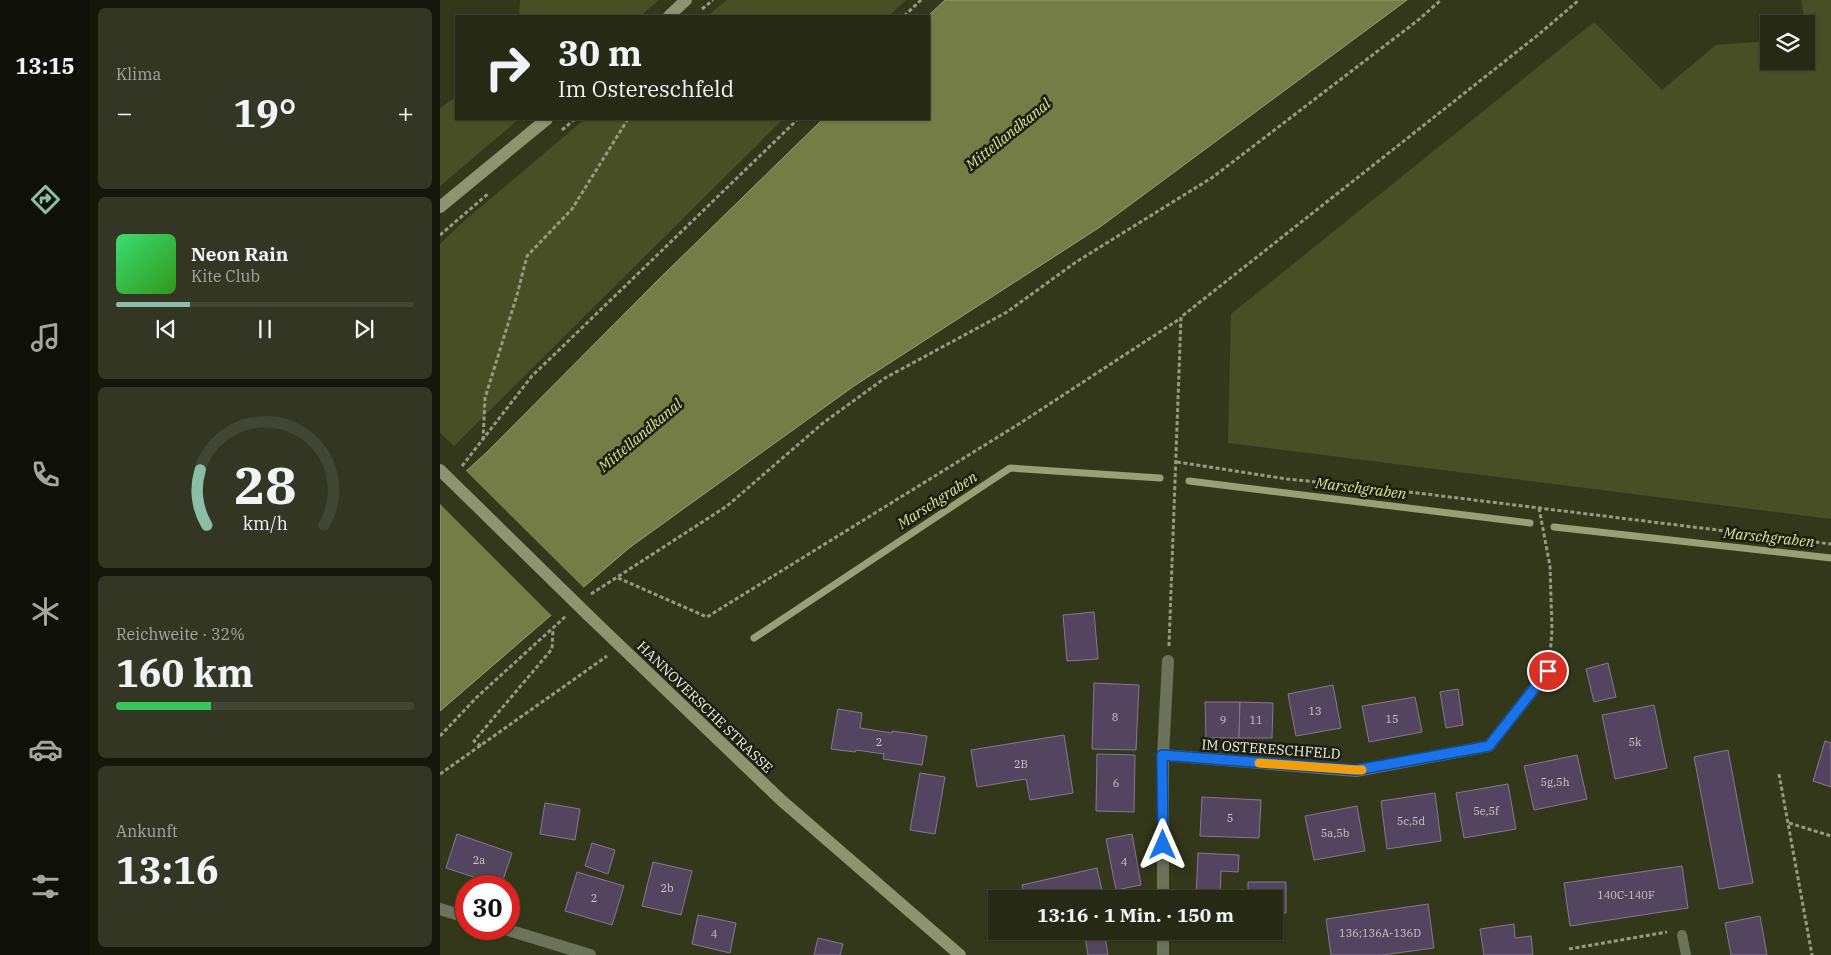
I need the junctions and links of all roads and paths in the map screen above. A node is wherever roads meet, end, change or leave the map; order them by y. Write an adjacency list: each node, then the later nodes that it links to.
1 (686, 0): 5 (main road)
2 (921, 0): 6 (path)
3 (1441, 0): 18 (path)
4 (1579, 0): 11 (path)
5 (671, 15)
6 (905, 15)
7 (546, 120): 10 (main road)
8 (627, 120): 12 (path)
9 (797, 120): 12 (path)
10 (440, 207)
11 (1181, 317): 13 (path); 18 (path)
12 (483, 440): 15 (path)
13 (1177, 462): 16 (path); 23 (path)
14 (440, 470): 40 (main road, HANNOVERSCHE STRASSE, bridge)
15 (458, 470)
16 (1539, 508): 17 (path); 24 (path)
17 (1831, 544)
18 (617, 578): 19 (path)
19 (586, 598)
20 (573, 610): 21 (path)
21 (553, 628): 25 (path); 26 (path)
22 (608, 656): 26 (path)
23 (1168, 661): 27 (street)
24 (1548, 671): 27 (street, IM OSTERESCHFELD)
25 (440, 736)
26 (481, 746): 28 (path)
27 (1162, 755): 32 (street)
28 (440, 774)
29 (1779, 774): 30 (path)
30 (1788, 823): 31 (path); 43 (path)
31 (1831, 836)
32 (1163, 890)
33 (440, 909): 34 (street)
34 (455, 914)
35 (520, 934): 39 (street)
36 (1682, 936): 38 (path); 42 (lane)
37 (1163, 940): 41 (street)
38 (1569, 949)
39 (590, 955)
40 (960, 955)
41 (1163, 955)
42 (1686, 955)
43 (1812, 955)

